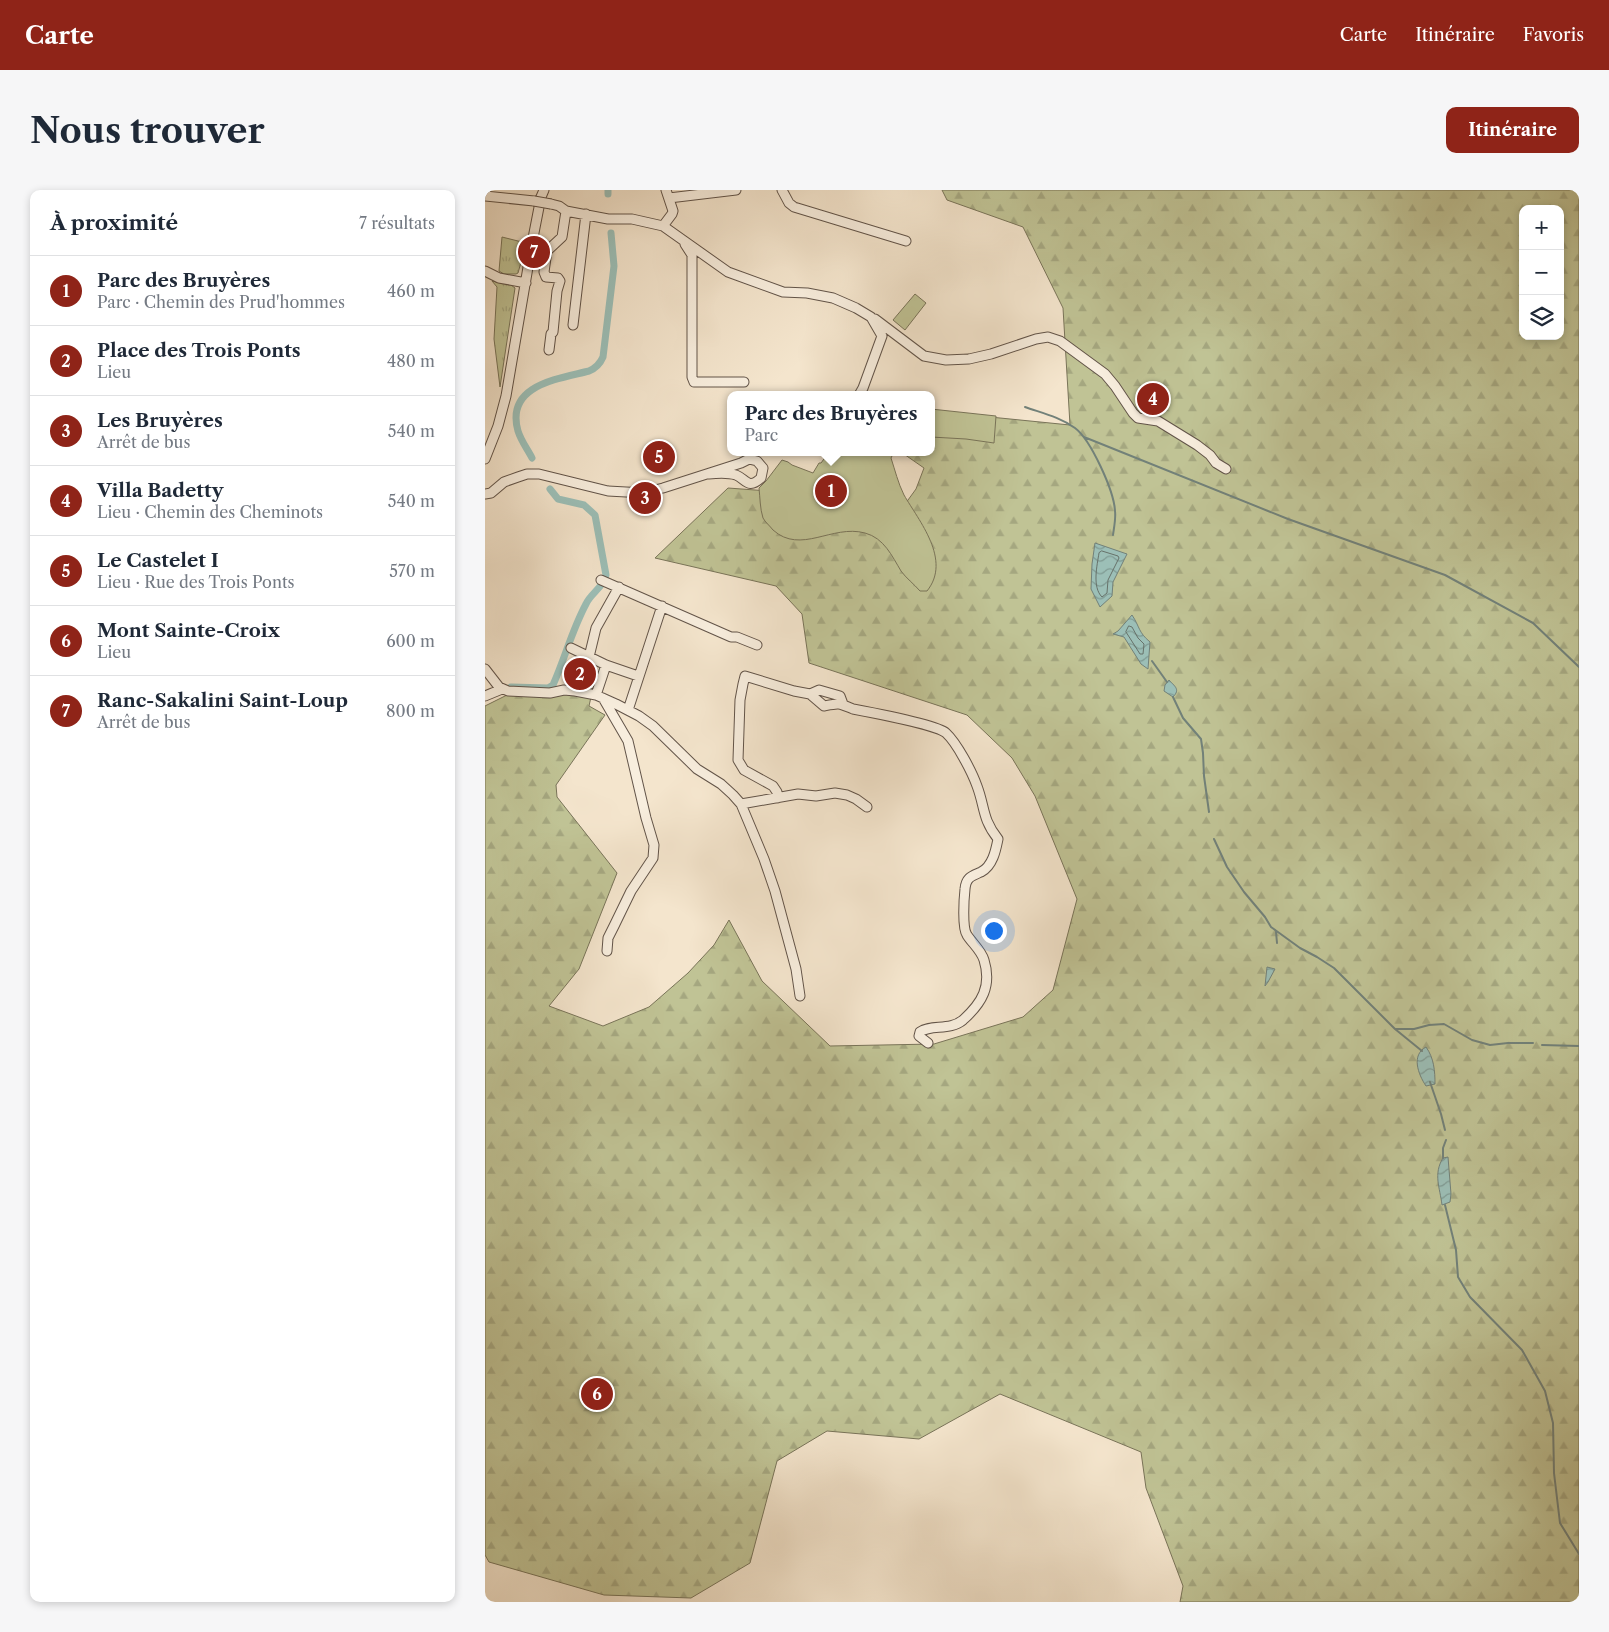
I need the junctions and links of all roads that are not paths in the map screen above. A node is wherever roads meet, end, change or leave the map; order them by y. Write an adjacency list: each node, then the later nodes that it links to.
1 (544, 190): 12 (street)
2 (736, 190): 4 (street)
3 (782, 190): 10 (street)
4 (667, 194): 8 (street)
5 (485, 196): 6 (street, bridge)
6 (566, 211): 7 (street); 15 (street)
7 (586, 214): 8 (street); 14 (street)
8 (663, 226): 9 (street)
9 (682, 240): 13 (street); 16 (street)
10 (906, 241)
11 (485, 270): 12 (street)
12 (524, 283): 18 (street)
13 (871, 317): 17 (street); 20 (street)
14 (573, 325)
15 (549, 350)
16 (744, 382)
17 (861, 391)
18 (485, 459)
19 (741, 463): 21 (street); 22 (street); 22 (street)
20 (1226, 469)
21 (708, 474): 22 (street); 23 (street)
22 (739, 476)
23 (487, 493)
24 (604, 581): 25 (street)
25 (619, 587): 26 (street); 29 (street)
26 (662, 606): 27 (street); 32 (street)
27 (757, 645)
28 (571, 648): 29 (street)
29 (589, 656): 30 (street)
30 (605, 665): 32 (street); 36 (street)
31 (485, 669): 33 (street)
32 (638, 676): 38 (street)
33 (502, 689): 35 (street); 36 (street)
34 (810, 694): 37 (street); 37 (street); 39 (street)
35 (485, 696)
36 (600, 697): 38 (street); 42 (street)
37 (843, 704): 44 (street)
38 (628, 710): 40 (street)
39 (777, 798): 40 (street); 41 (street)
40 (741, 804): 43 (street)
41 (867, 807)
42 (607, 951)
43 (800, 996)
44 (928, 1043)

